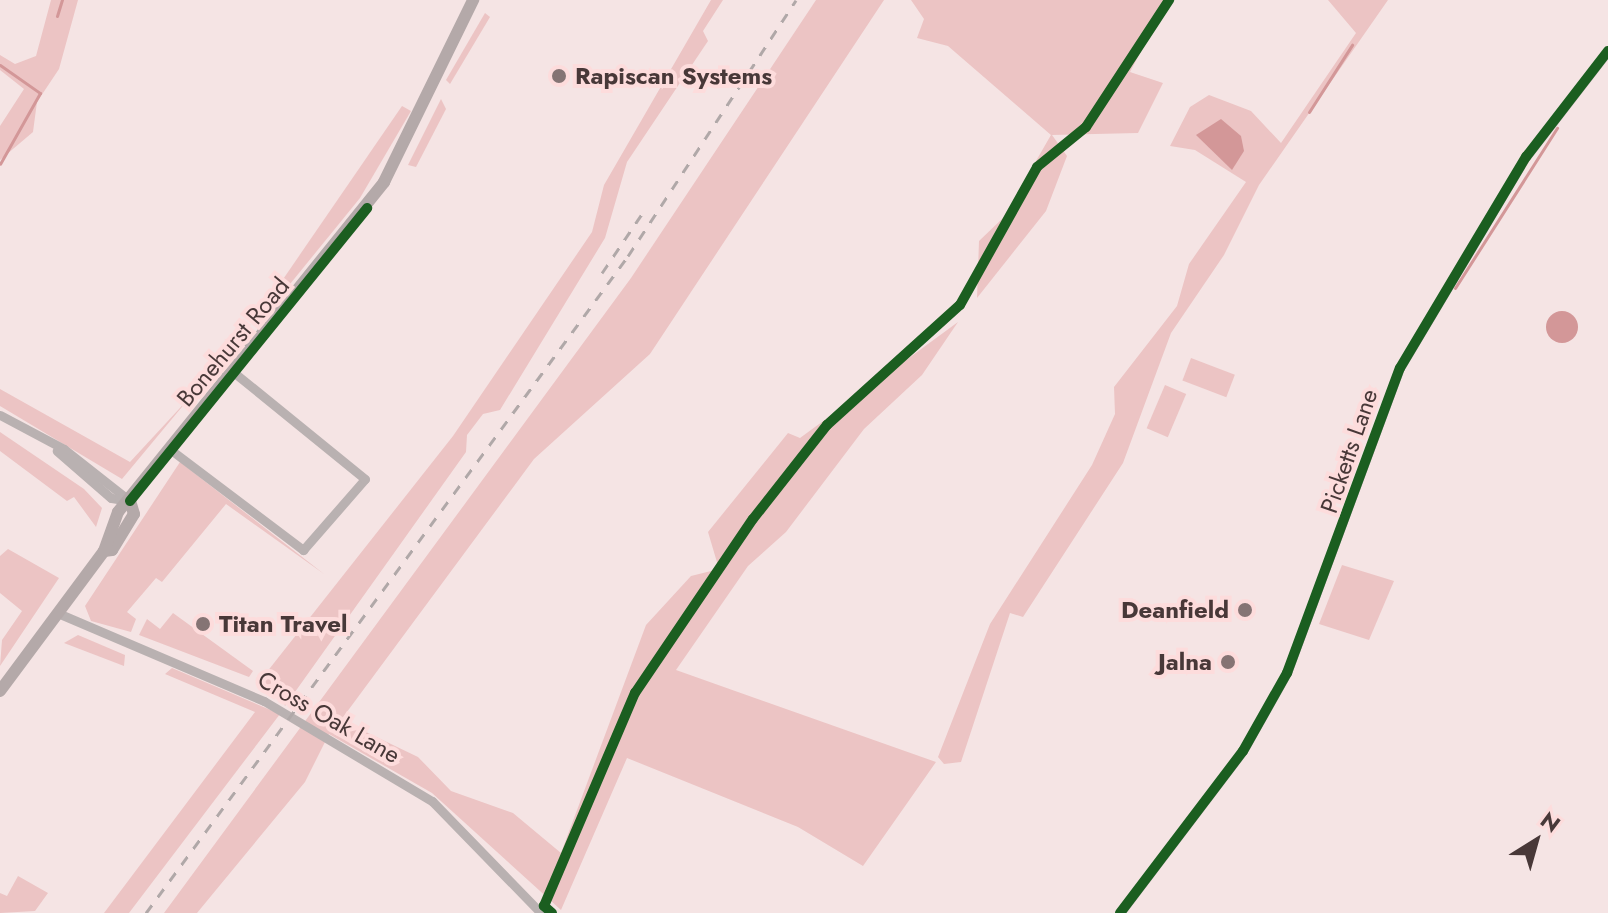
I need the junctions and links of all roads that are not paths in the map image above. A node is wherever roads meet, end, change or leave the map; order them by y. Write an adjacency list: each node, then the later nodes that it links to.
1 (473, 0): 3 (main road, Bonehurst Road)
2 (1608, 51): 10 (street, Picketts Lane)
3 (232, 371): 5 (main road, Bonehurst Road); 5 (street)
4 (0, 415): 6 (street)
5 (171, 450): 6 (main road, Bonehurst Road)
6 (130, 501): 7 (main road, Bonehurst Road)
7 (60, 614): 8 (main road, Bonehurst Road); 9 (street, Cross Oak Lane)
8 (0, 691)
9 (541, 913)
10 (1120, 913)

